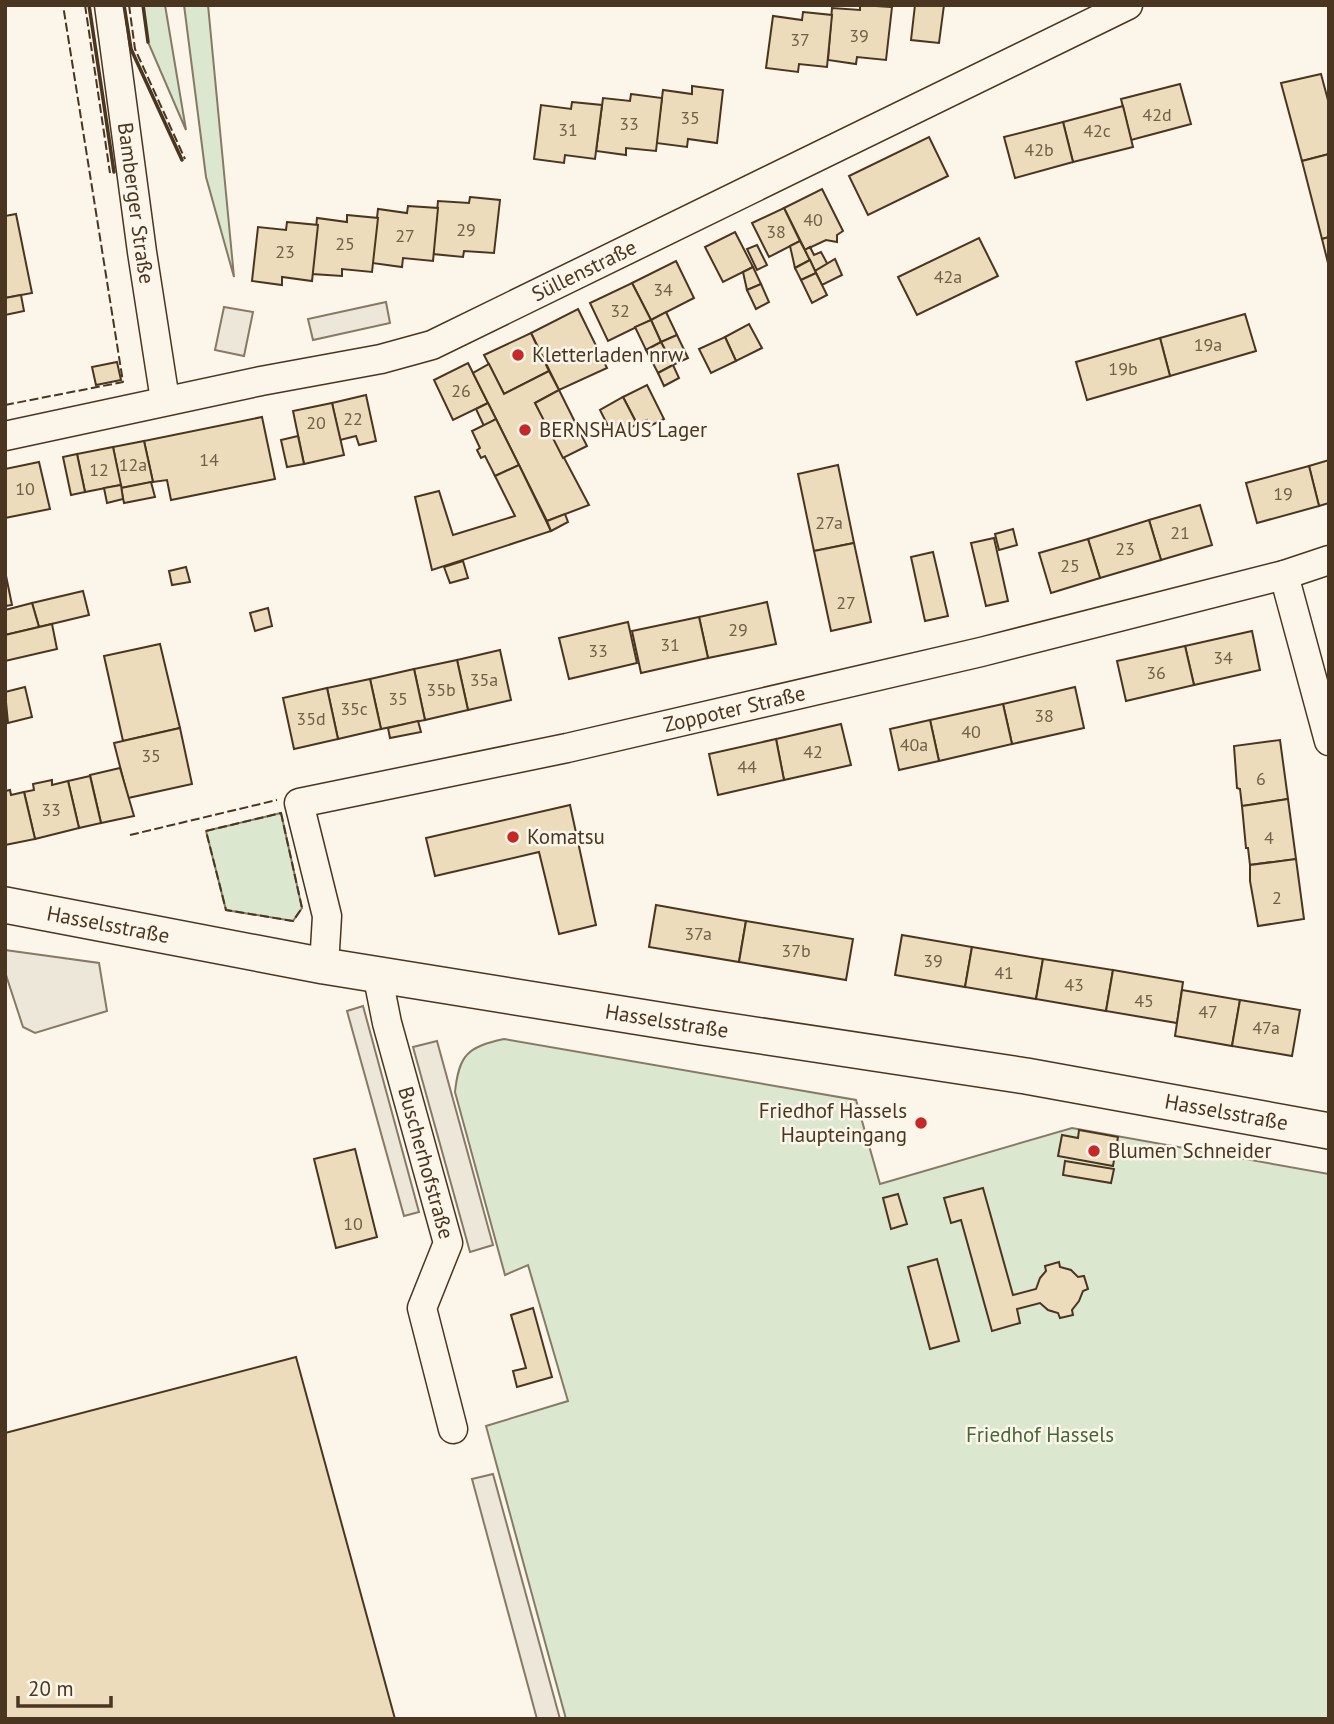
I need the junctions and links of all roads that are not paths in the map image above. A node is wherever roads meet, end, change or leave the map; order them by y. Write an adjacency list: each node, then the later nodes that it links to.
1 (109, 5): 3 (street, Bamberger Straße)
2 (1128, 5): 3 (street, Süllenstraße)
3 (164, 400): 4 (street, Süllenstraße)
4 (5, 436)
5 (1329, 561): 6 (street, Zoppoter Straße)
6 (1284, 575): 7 (street); 9 (street, Zoppoter Straße)
7 (1329, 741)
8 (5, 905): 9 (street, Hasselsstraße)
9 (324, 966): 10 (street, Hasselsstraße)
10 (377, 974): 11 (street, Hasselsstraße); 12 (street, Buscherhofstraße)
11 (1328, 1129)
12 (453, 1429)

